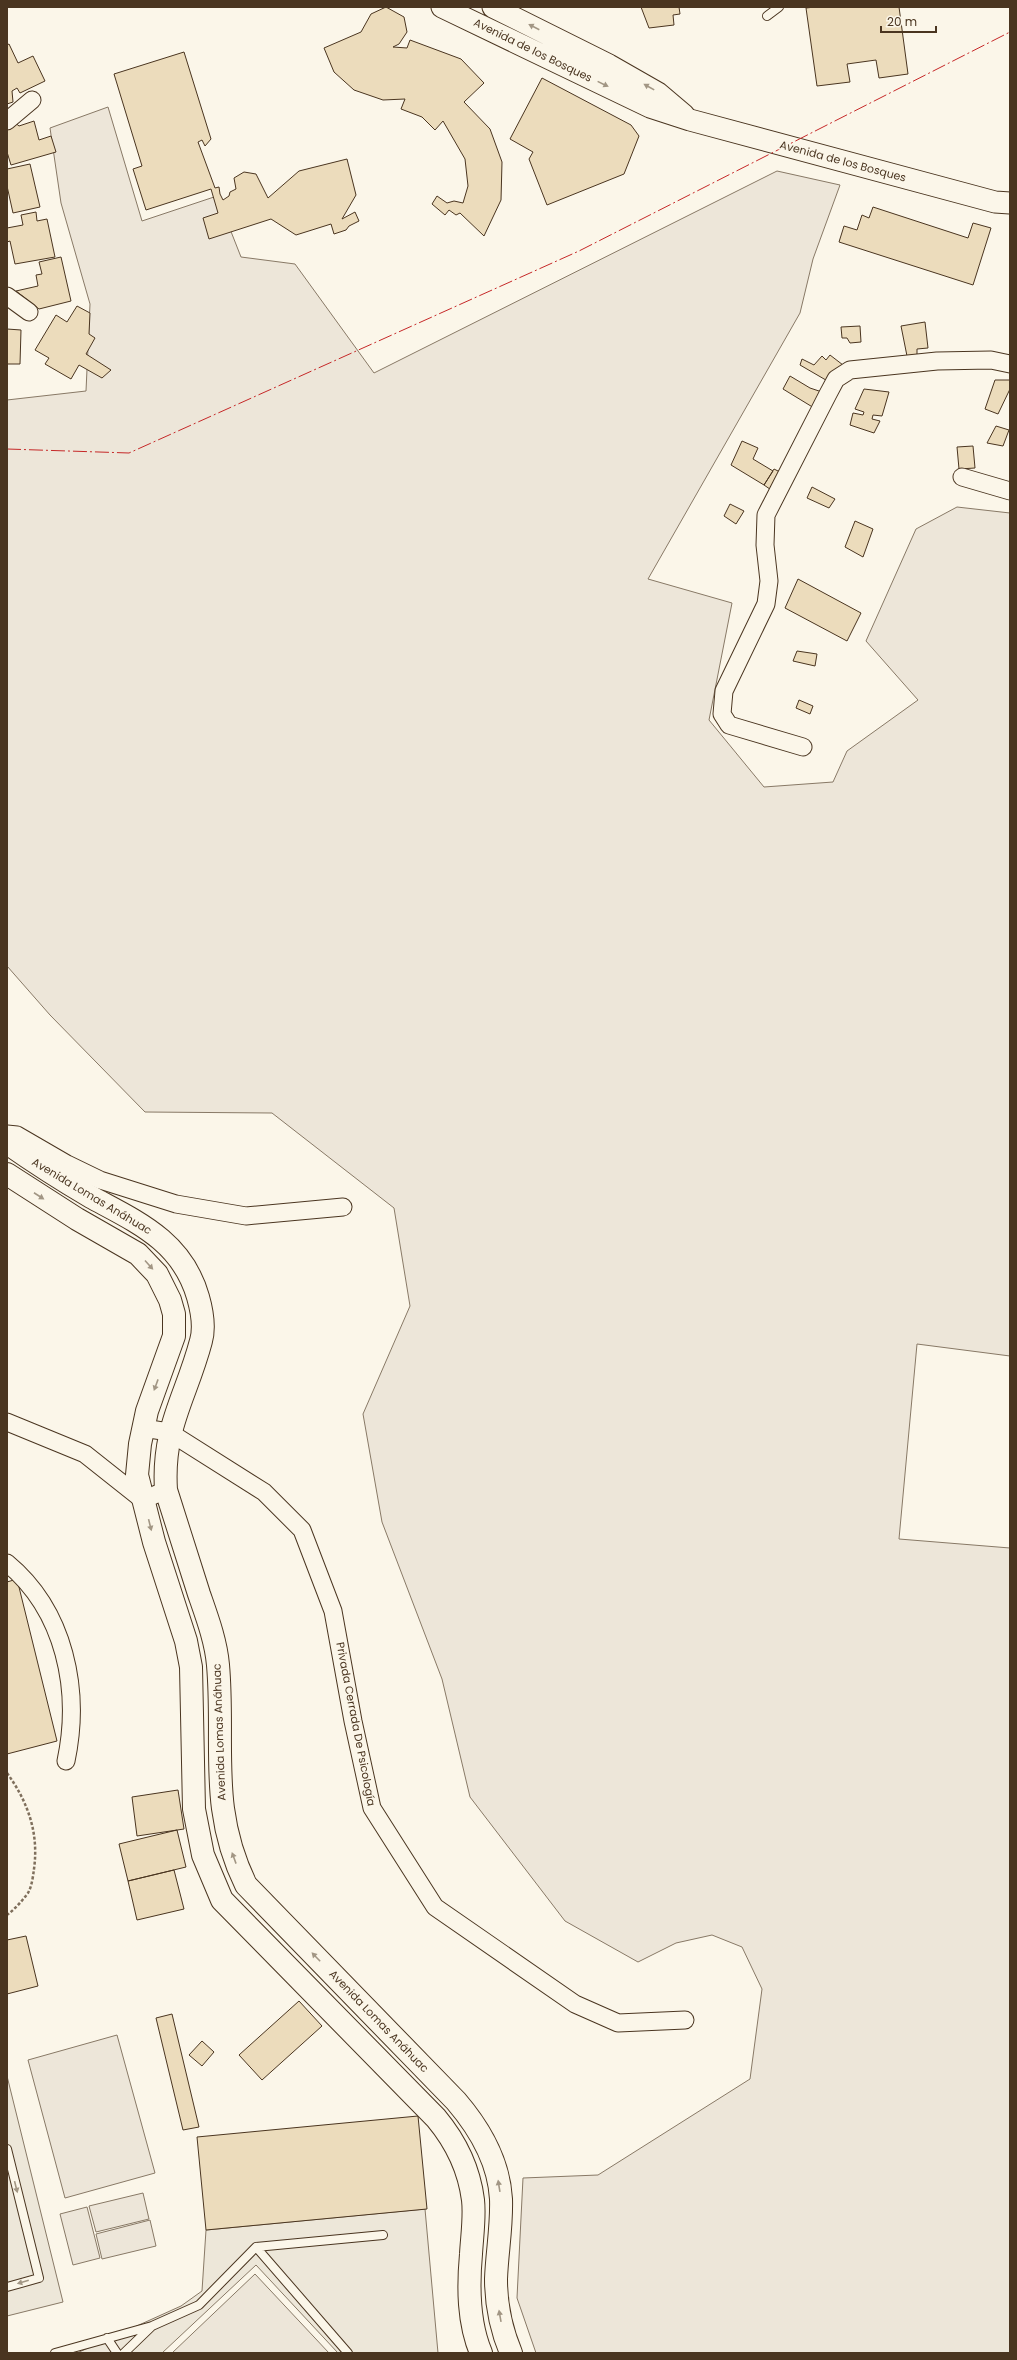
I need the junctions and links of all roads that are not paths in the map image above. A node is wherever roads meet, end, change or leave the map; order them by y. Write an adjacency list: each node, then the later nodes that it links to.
1 (442, 7): 4 (street, Avenida de los Bosques)
2 (493, 7): 7 (street, Avenida de los Bosques, one-way to 2)
3 (779, 7): 5 (lane)
4 (482, 16): 7 (street, Avenida de los Bosques, one-way to 7)
5 (767, 16)
6 (32, 100): 8 (street)
7 (690, 120): 9 (street, Avenida de los Bosques)
8 (7, 121)
9 (1005, 206)
10 (7, 296): 11 (street)
11 (28, 312)
12 (1010, 364): 15 (street)
13 (962, 477): 14 (street)
14 (1010, 491)
15 (803, 747)
16 (7, 1134): 19 (street)
17 (7, 1143): 22 (main road, Avenida Lomas Anáhuac)
18 (7, 1174): 21 (main road, one-way to 21)
19 (343, 1207)
20 (7, 1422): 24 (street)
21 (143, 1428): 22 (street); 24 (main road)
22 (169, 1432): 23 (main road, Avenida Lomas Anáhuac); 27 (street, Privada Cerrada De Psicología)
23 (166, 1490): 24 (street); 39 (main road, Avenida Lomas Anáhuac, one-way to 23)
24 (143, 1500): 38 (main road, one-way to 38)
25 (7, 1563): 26 (street)
26 (66, 1761)
27 (684, 2020)
28 (7, 2149): 31 (lane, one-way to 31)
29 (383, 2235): 30 (lane)
30 (256, 2247): 32 (lane); 37 (lane)
31 (7, 2287)
32 (152, 2326): 33 (lane); 36 (lane)
33 (108, 2338): 34 (lane); 35 (lane)
34 (58, 2353)
35 (117, 2353)
36 (124, 2353)
37 (348, 2353)
38 (481, 2353)
39 (511, 2353)

